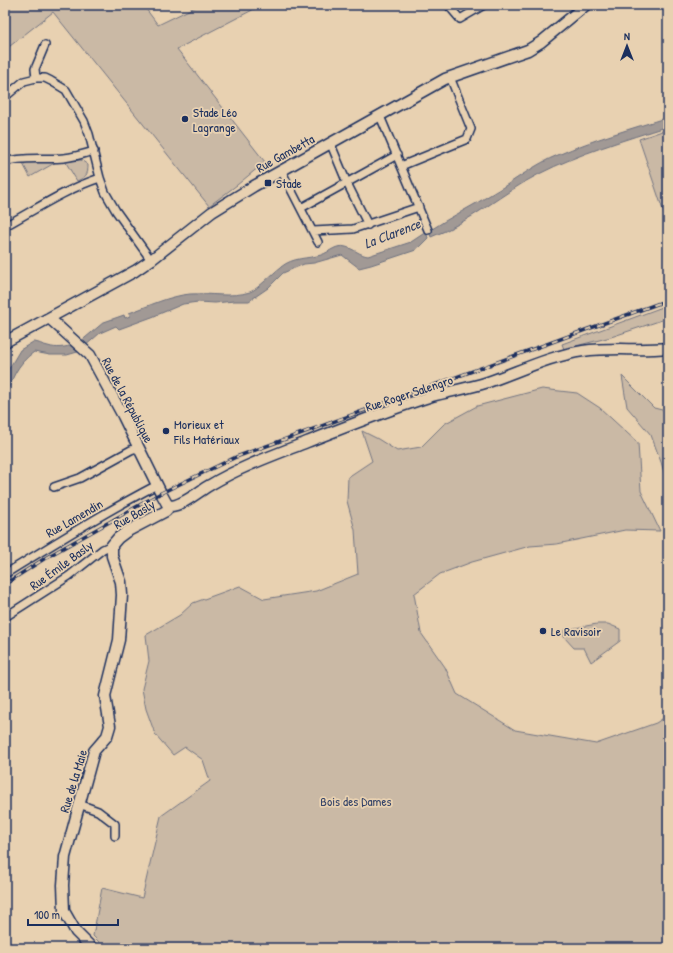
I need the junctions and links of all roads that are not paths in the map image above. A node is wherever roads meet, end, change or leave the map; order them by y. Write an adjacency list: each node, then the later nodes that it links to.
1 (448, 5): 2 (street)
2 (484, 5)
3 (586, 5): 5 (street, Rue Gambetta)
4 (45, 45): 6 (street)
5 (450, 77): 8 (street, Rue Gambetta); 13 (street)
6 (36, 78): 7 (street); 10 (street)
7 (5, 97)
8 (380, 116): 9 (street, Rue Gambetta); 11 (street)
9 (329, 144): 14 (street, Rue Gambetta); 16 (street)
10 (94, 150): 12 (street); 15 (street)
11 (397, 155): 13 (street); 16 (street)
12 (5, 162)
13 (401, 166): 17 (street)
14 (281, 170): 18 (street); 24 (street, Rue Gambetta)
15 (100, 178): 20 (street); 24 (street)
16 (347, 183): 18 (street); 19 (street)
17 (419, 207): 19 (street); 21 (street)
18 (301, 208): 22 (street)
19 (368, 225): 22 (street)
20 (5, 226)
21 (428, 230)
22 (313, 231): 23 (street)
23 (318, 242)
24 (151, 260): 25 (street, Rue Gambetta)
25 (49, 318): 26 (street, Rue Gambetta); 28 (street, Rue de la République)
26 (5, 342)
27 (668, 348): 31 (street, Rue Roger Salengro)
28 (139, 448): 29 (street, Rue de la République); 30 (street)
29 (158, 485): 31 (street, Rue de la République); 33 (street, Rue Lamendin)
30 (54, 487)
31 (170, 506): 32 (street, Rue Basly)
32 (112, 545): 34 (street, Rue Émile Basly); 35 (street, Rue de la Maie)
33 (5, 574)
34 (5, 617)
35 (79, 804): 36 (street); 37 (street, Rue de la Maie)
36 (115, 836)
37 (92, 948)

